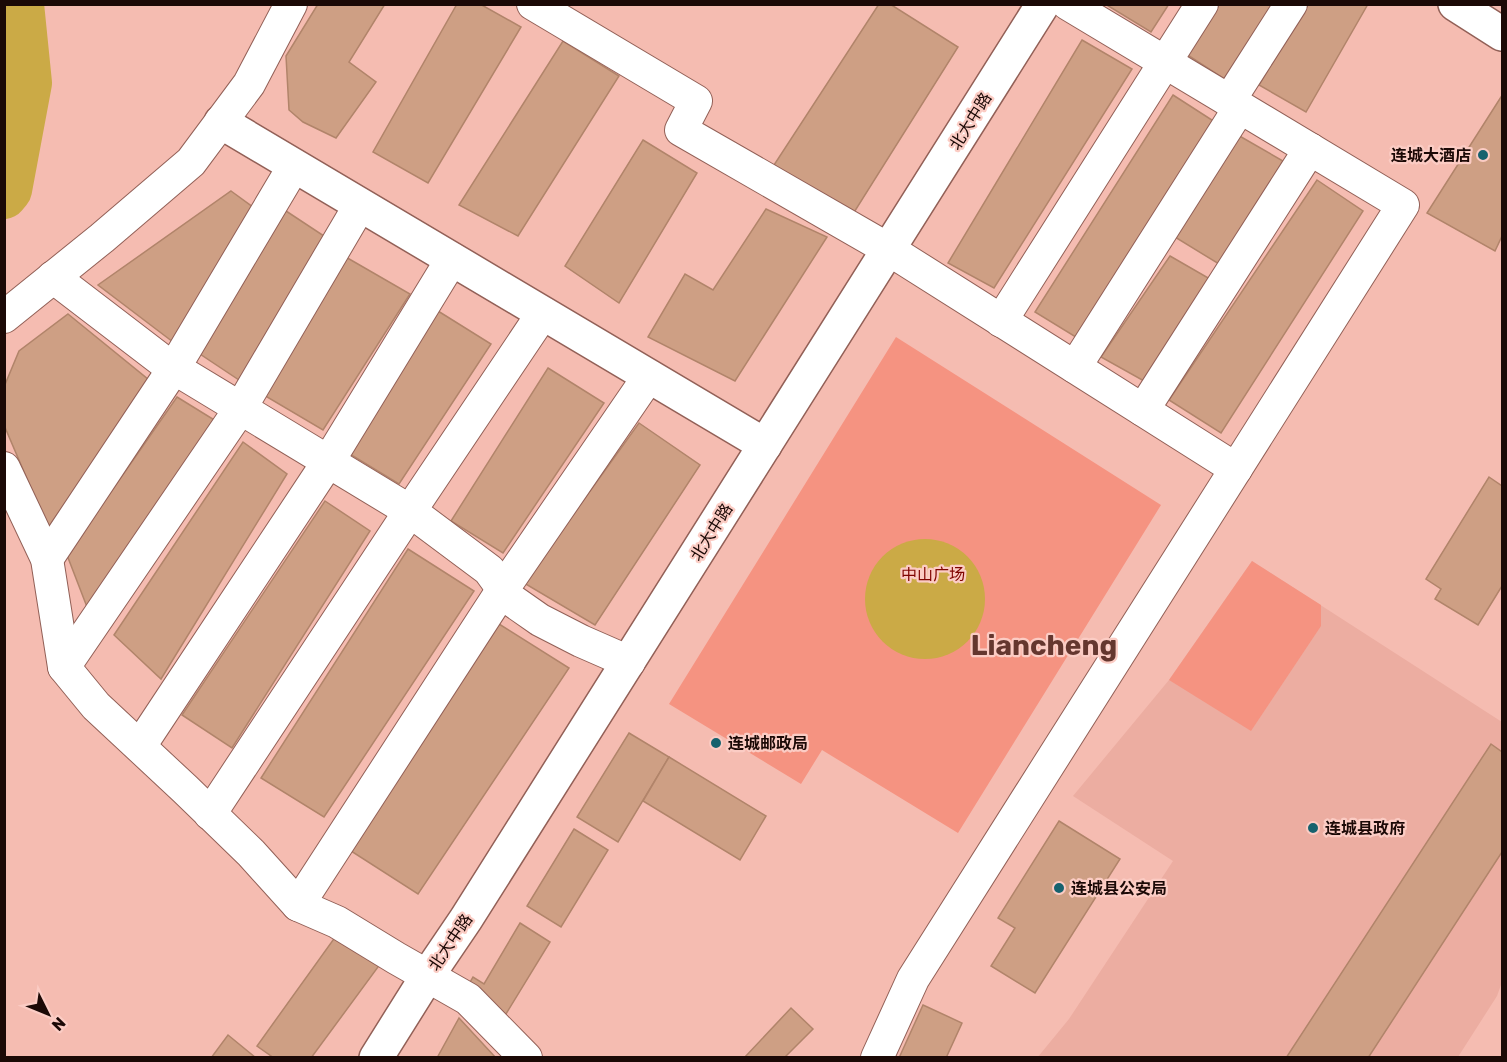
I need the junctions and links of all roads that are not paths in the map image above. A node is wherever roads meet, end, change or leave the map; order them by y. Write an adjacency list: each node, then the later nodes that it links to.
1 (291, 4): 11 (street)
2 (533, 4): 15 (street)
3 (1043, 4): 15 (main road, 北大中路)
4 (1068, 4): 9 (street)
5 (1202, 4): 9 (street)
6 (1291, 4): 10 (street)
7 (1455, 4): 8 (main road)
8 (1503, 34)
9 (1165, 63): 10 (street); 20 (street)
10 (1235, 104): 12 (street); 21 (street)
11 (221, 122): 13 (main road); 17 (street)
12 (1310, 149): 25 (street); 29 (street)
13 (294, 166): 14 (main road); 22 (street)
14 (360, 205): 16 (main road); 24 (street)
15 (888, 249): 20 (street); 26 (main road, 北大中路)
16 (452, 260): 18 (main road); 27 (street)
17 (53, 278): 19 (street); 22 (street)
18 (543, 313): 23 (main road); 30 (street)
19 (4, 316)
20 (1001, 321): 21 (street)
21 (1075, 367): 25 (street)
22 (174, 368): 24 (street); 31 (street)
23 (649, 376): 26 (main road); 32 (street)
24 (240, 409): 27 (street); 34 (street)
25 (1143, 410): 29 (street)
26 (765, 445): 33 (main road, 北大中路)
27 (328, 462): 30 (street); 35 (street)
28 (4, 468): 31 (street)
29 (1236, 469): 41 (street)
30 (410, 511): 32 (street); 36 (street)
31 (47, 559): 34 (street)
32 (502, 589): 33 (street); 37 (street)
33 (629, 662): 38 (main road, 北大中路)
34 (64, 667): 35 (street)
35 (140, 746): 36 (street)
36 (210, 814): 37 (street)
37 (298, 905): 38 (street)
38 (428, 975): 39 (main road, 北大中路); 40 (street)
39 (376, 1058)
40 (526, 1058)
41 (877, 1058)

